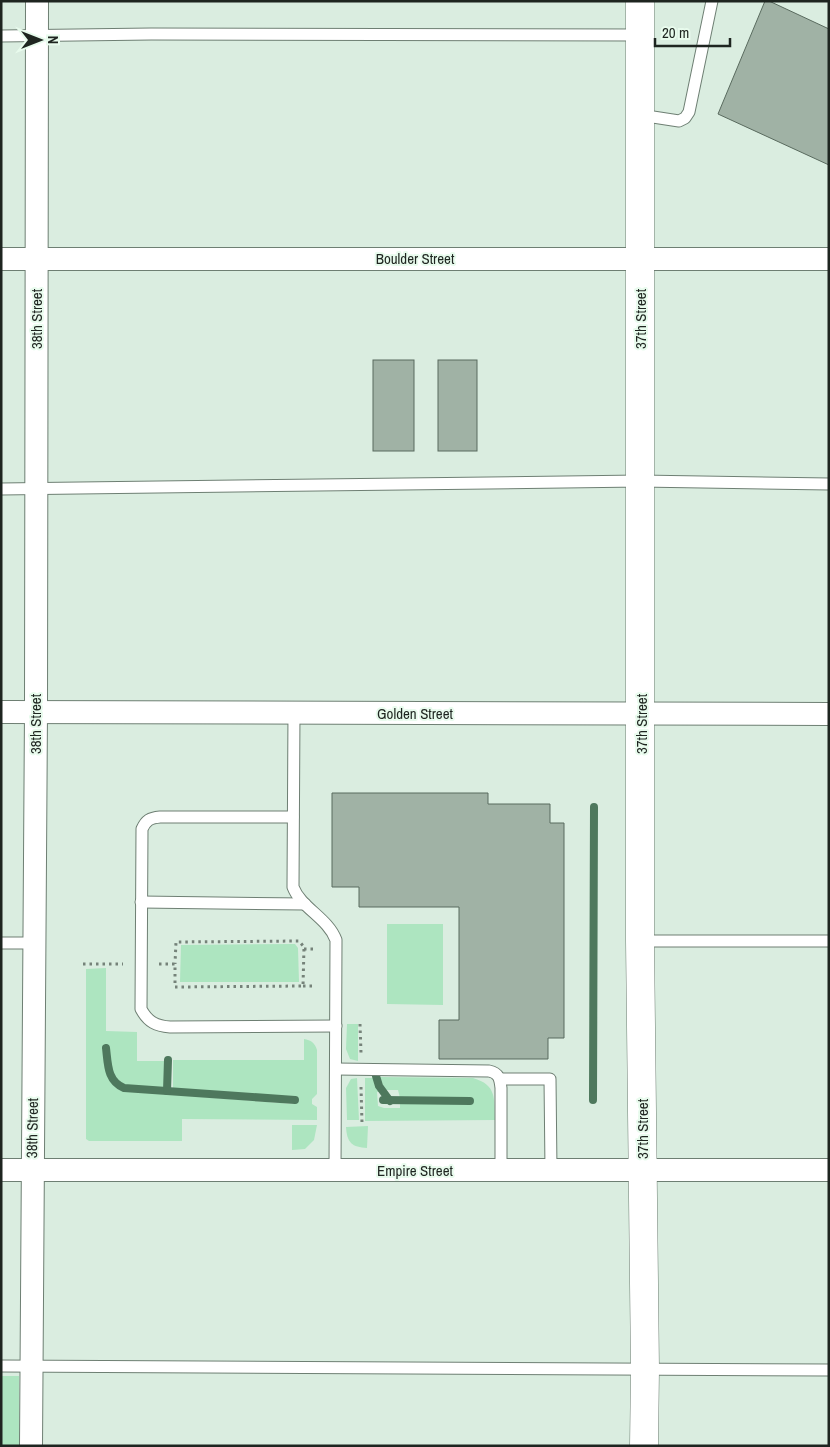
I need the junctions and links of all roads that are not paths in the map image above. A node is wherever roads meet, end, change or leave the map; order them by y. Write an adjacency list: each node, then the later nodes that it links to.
1 (37, 1): 6 (street, 38th Street)
2 (640, 1): 4 (main road, 37th Street)
3 (712, 1): 7 (lane)
4 (640, 35): 6 (lane); 7 (main road, 37th Street)
5 (1, 36): 6 (lane)
6 (36, 36): 9 (street, 38th Street)
7 (640, 115): 10 (main road, 37th Street)
8 (1, 258): 9 (street, Boulder Street)
9 (36, 258): 10 (street, Boulder Street); 15 (street, 38th Street)
10 (640, 259): 11 (street, Boulder Street); 12 (main road, 37th Street)
11 (829, 259)
12 (640, 482): 13 (lane); 15 (lane); 19 (main road, 37th Street)
13 (829, 484)
14 (1, 489): 15 (lane)
15 (36, 490): 17 (street, 38th Street)
16 (1, 712): 17 (street, Golden Street)
17 (36, 712): 18 (street, Golden Street); 27 (street, 38th Street)
18 (294, 712): 19 (street, Golden Street); 21 (lane)
19 (641, 713): 20 (street, Golden Street); 24 (main road, 37th Street)
20 (829, 714)
21 (293, 817): 22 (lane); 23 (lane)
22 (141, 902): 23 (lane); 28 (lane)
23 (305, 904): 28 (lane)
24 (640, 941): 25 (lane); 36 (main road, 37th Street)
25 (829, 941)
26 (1, 943): 27 (lane)
27 (34, 943): 32 (street, 38th Street)
28 (336, 1026): 29 (lane)
29 (336, 1069): 30 (lane); 33 (lane)
30 (500, 1078): 34 (lane); 35 (lane)
31 (1, 1170): 32 (street, Empire Street)
32 (31, 1170): 33 (street, Empire Street); 39 (street, 38th Street)
33 (335, 1170): 34 (street, Empire Street)
34 (501, 1170): 35 (street, Empire Street)
35 (551, 1170): 36 (street, Empire Street)
36 (642, 1170): 37 (street, Empire Street); 40 (main road, 37th Street)
37 (829, 1170)
38 (1, 1366): 39 (lane)
39 (31, 1366): 40 (lane); 42 (street, 38th Street)
40 (644, 1368): 41 (lane); 43 (main road, 37th Street)
41 (829, 1370)
42 (31, 1446)
43 (644, 1446)

